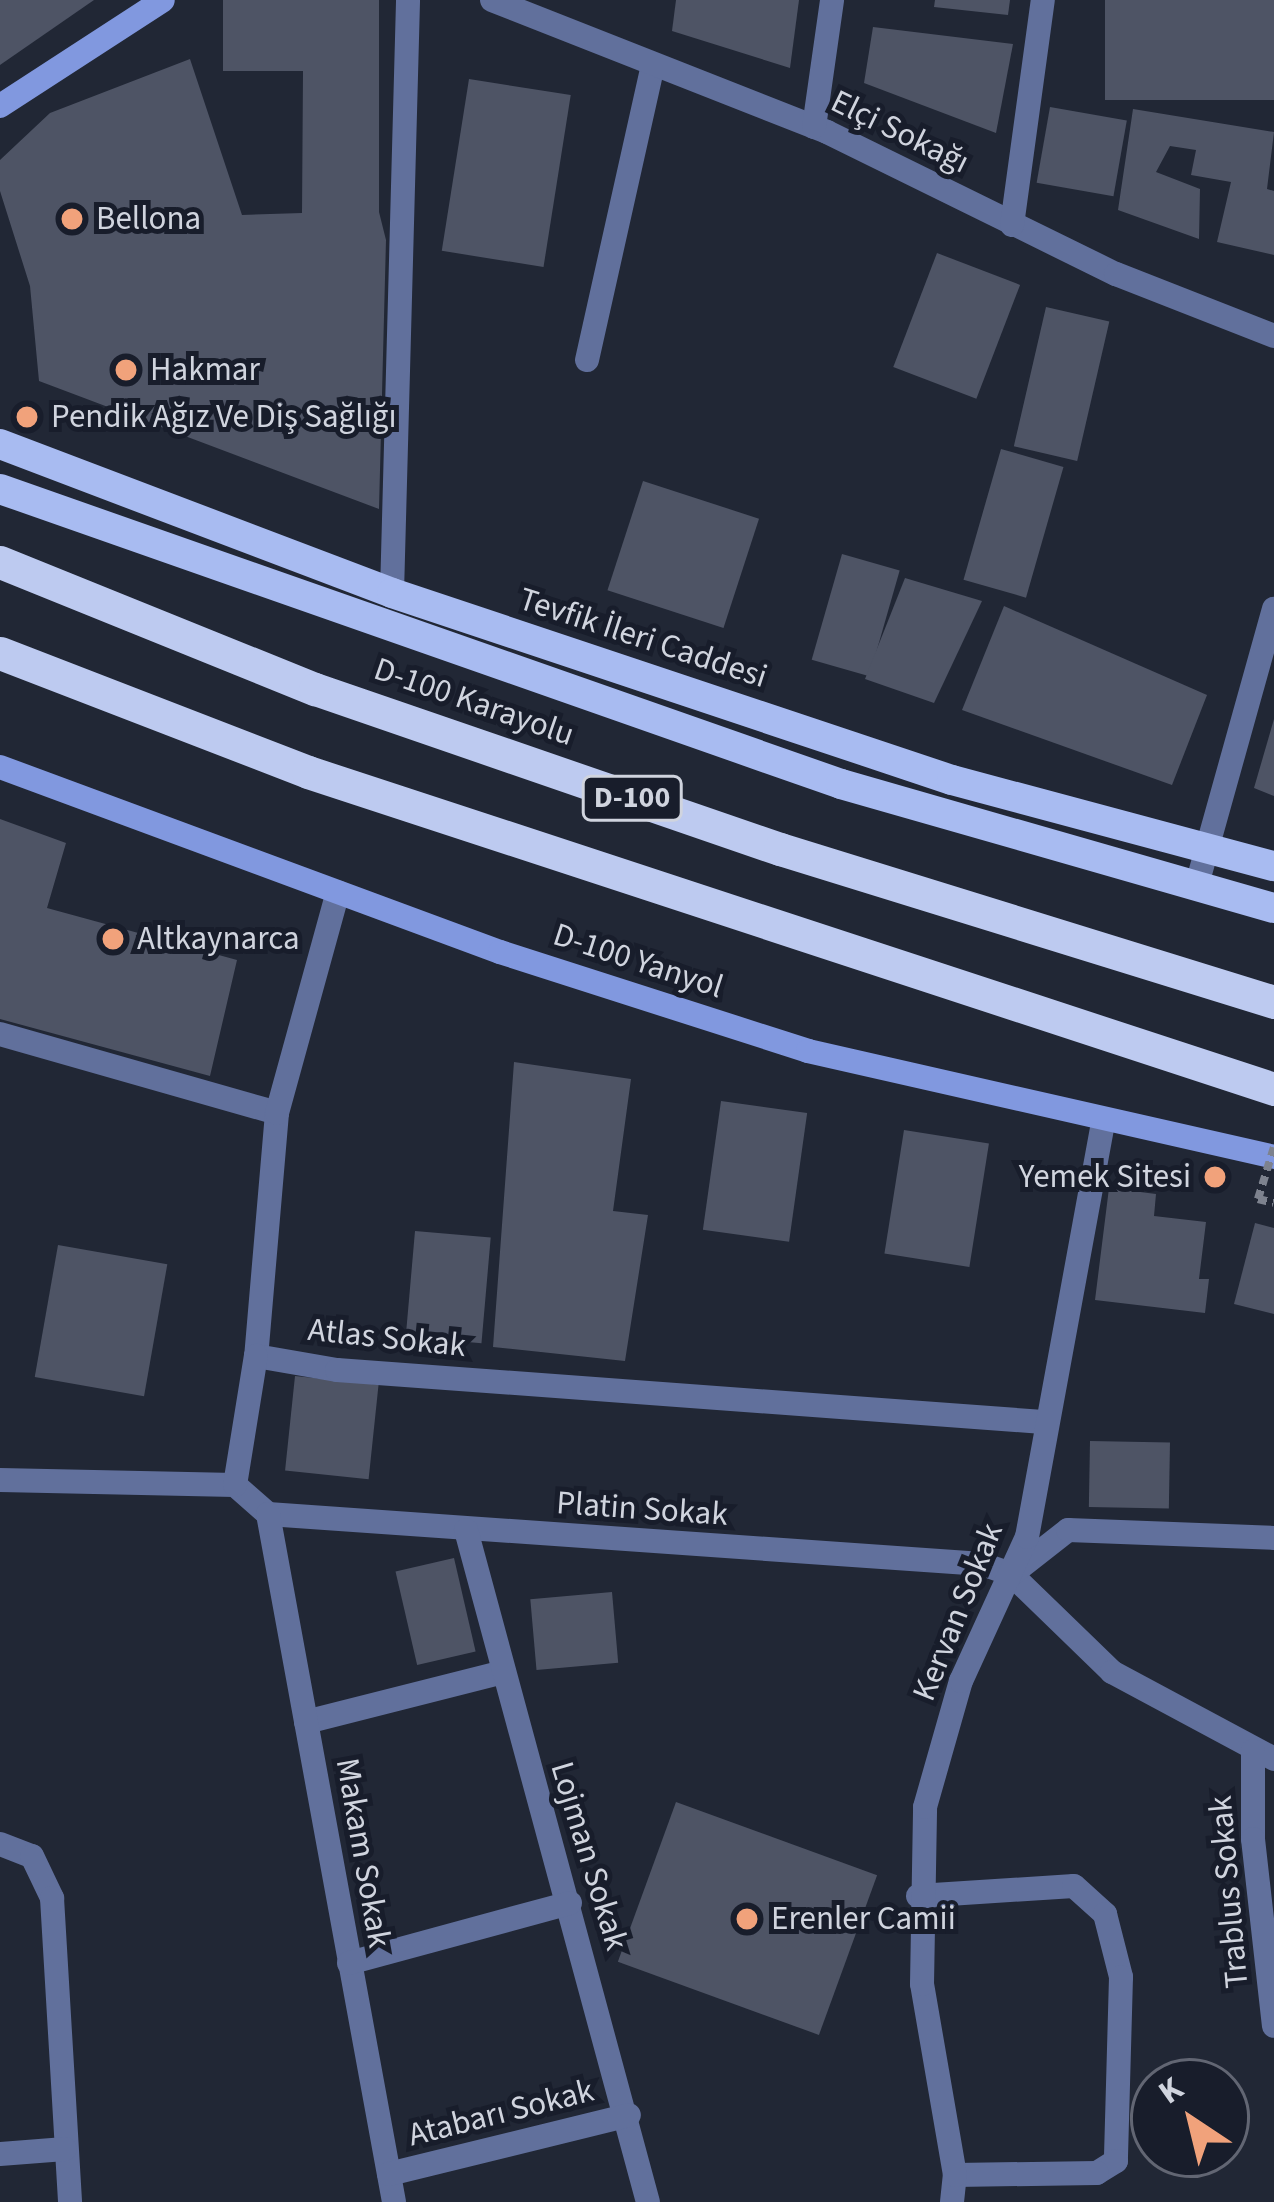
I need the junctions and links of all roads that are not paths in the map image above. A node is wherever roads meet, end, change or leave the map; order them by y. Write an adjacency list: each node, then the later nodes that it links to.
1 (164, 0): 7 (main road)
2 (408, 0): 15 (street)
3 (492, 0): 6 (street, Elçi Sokağı)
4 (832, 0): 8 (street)
5 (1043, 0): 9 (street)
6 (653, 64): 8 (street, Elçi Sokağı); 11 (street)
7 (0, 106)
8 (814, 127): 9 (street, Elçi Sokağı)
9 (1012, 225): 10 (street, Elçi Sokağı)
10 (1274, 336)
11 (587, 360)
12 (0, 444): 15 (main road, Tevfik İleri Caddesi)
13 (0, 489): 22 (main road)
14 (0, 562): 25 (highway, D-100 Karayolu / D-100)
15 (392, 592): 20 (main road, Tevfik İleri Caddesi)
16 (1274, 609): 18 (street)
17 (0, 653): 27 (highway, D-100)
18 (1265, 687): 20 (street)
19 (0, 767): 23 (main road, D-100 Yanyol)
20 (1208, 850): 21 (main road, Tevfik İleri Caddesi); 22 (street)
21 (1274, 866)
22 (1196, 888): 24 (main road)
23 (338, 892): 28 (street, Atlas Sokak); 29 (main road, D-100 Yanyol)
24 (1274, 908)
25 (1274, 1002)
26 (0, 1034): 28 (street)
27 (1274, 1089)
28 (277, 1113): 31 (street, Atlas Sokak)
29 (1104, 1119): 30 (main road, D-100 Yanyol); 32 (street, Kervan Sokak)
30 (1274, 1157)
31 (256, 1356): 32 (street, Atlas Sokak); 34 (street)
32 (1043, 1422): 38 (street, Kervan Sokak)
33 (0, 1480): 34 (street)
34 (235, 1485): 35 (street)
35 (268, 1514): 36 (street, Platin Sokak); 40 (street, Makam Sokak)
36 (466, 1530): 38 (street, Platin Sokak); 39 (street, Lojman Sokak)
37 (1274, 1538): 38 (street)
38 (1011, 1574): 41 (street); 43 (street, Kervan Sokak)
39 (499, 1673): 40 (street); 44 (street, Lojman Sokak)
40 (306, 1723): 45 (street, Makam Sokak)
41 (1263, 1755): 46 (street, Trablus Sokak)
42 (0, 1844): 48 (street)
43 (918, 1896): 51 (street, Kervan Sokak); 51 (street)
44 (570, 1903): 45 (street); 47 (street, Lojman Sokak)
45 (349, 1963): 50 (street, Makam Sokak)
46 (1274, 2026)
47 (629, 2116): 50 (street, Atabarı Sokak); 54 (street, Lojman Sokak)
48 (65, 2149): 49 (street); 52 (street)
49 (0, 2154)
50 (388, 2174): 53 (street, Makam Sokak)
51 (955, 2174): 55 (street, Kervan Sokak)
52 (70, 2202)
53 (394, 2202)
54 (648, 2202)
55 (952, 2202)

